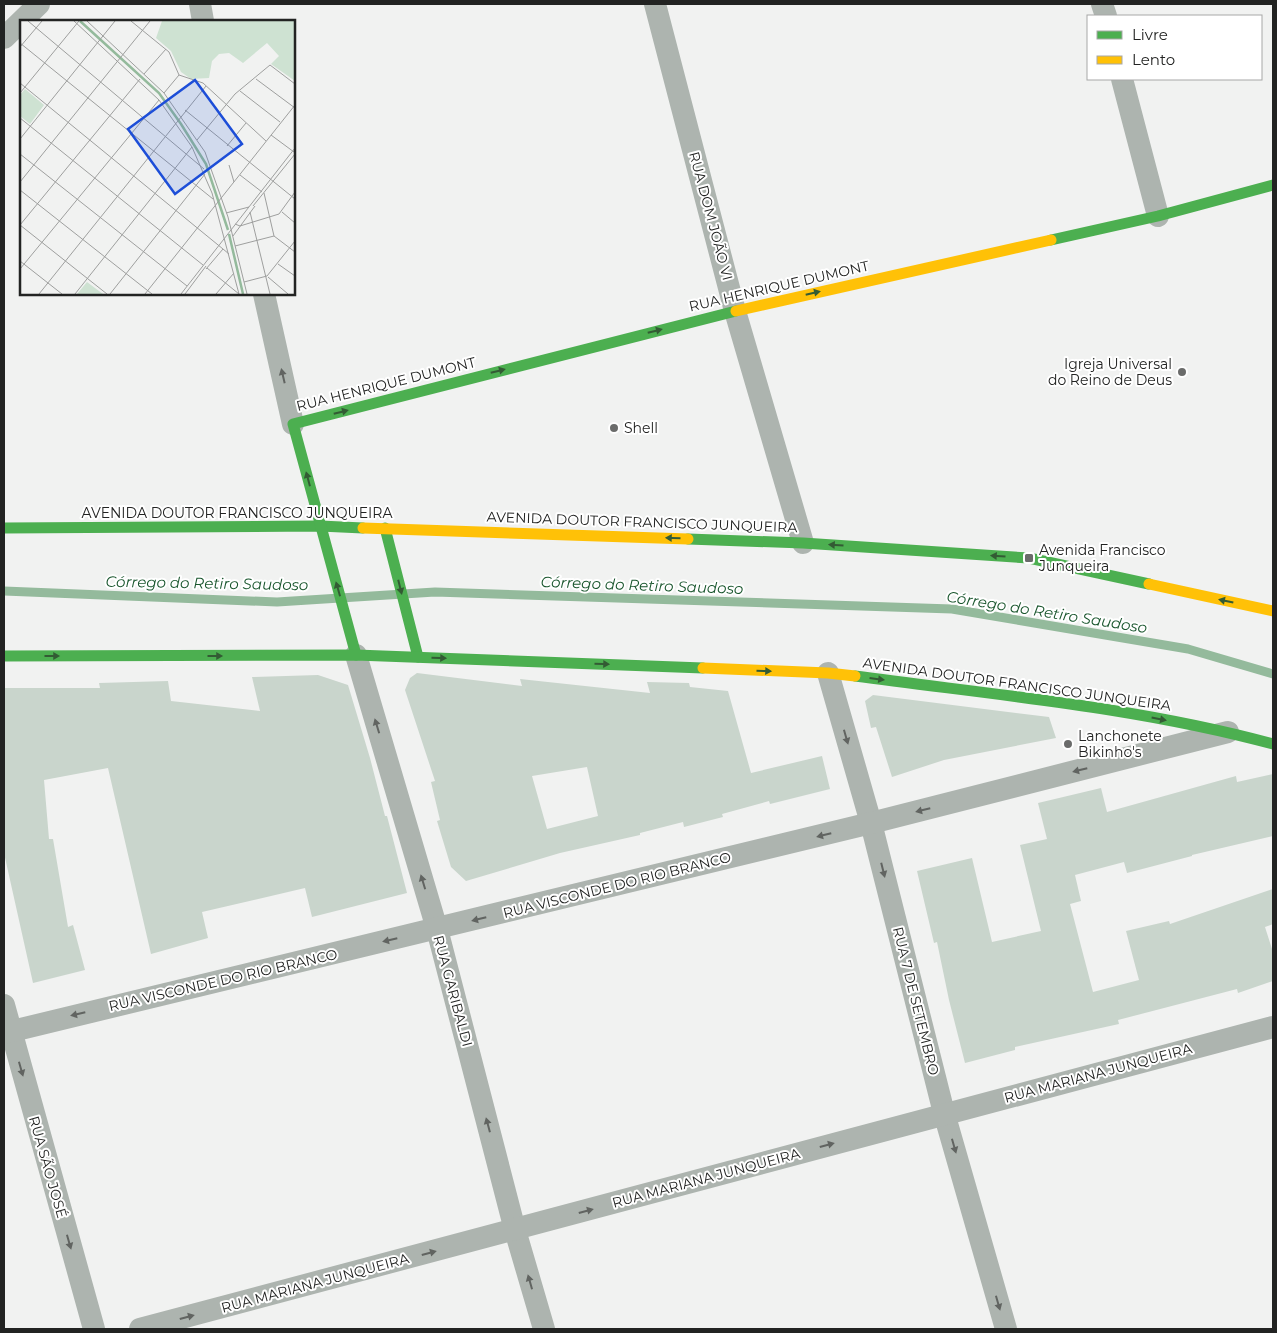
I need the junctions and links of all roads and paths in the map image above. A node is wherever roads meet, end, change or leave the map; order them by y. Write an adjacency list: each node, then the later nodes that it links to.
1 (39, 4): 4 (street)
2 (200, 4): 5 (street)
3 (655, 4): 12 (street, RUA DOM JOÃO VI)
4 (23, 20)
5 (204, 20)
6 (20, 22): 7 (street)
7 (4, 38)
8 (1122, 80): 10 (street)
9 (1273, 185): 10 (main road, RUA HENRIQUE DUMONT)
10 (1158, 216): 12 (main road, RUA HENRIQUE DUMONT, one-way to 10)
11 (264, 295): 13 (street, one-way to 11)
12 (735, 310): 13 (main road, RUA HENRIQUE DUMONT, one-way to 12); 17 (street, RUA DOM JOÃO VI)
13 (293, 424): 14 (main road, one-way to 13)
14 (320, 526): 15 (main road, AVENIDA DOUTOR FRANCISCO JUNQUEIRA); 16 (main road, AVENIDA DOUTOR FRANCISCO JUNQUEIRA); 19 (main road, one-way to 14)
15 (4, 528)
16 (385, 528): 17 (main road, AVENIDA DOUTOR FRANCISCO JUNQUEIRA, one-way to 16); 21 (main road, one-way to 21)
17 (803, 543): 18 (main road, AVENIDA DOUTOR FRANCISCO JUNQUEIRA, one-way to 17)
18 (1273, 611)
19 (356, 655): 20 (main road, AVENIDA DOUTOR FRANCISCO JUNQUEIRA, one-way to 19); 21 (main road, AVENIDA DOUTOR FRANCISCO JUNQUEIRA); 26 (street, RUA GARIBALDI, one-way to 19)
20 (4, 656)
21 (418, 657): 22 (main road, AVENIDA DOUTOR FRANCISCO JUNQUEIRA, one-way to 22)
22 (828, 673): 23 (main road, AVENIDA DOUTOR FRANCISCO JUNQUEIRA, one-way to 23); 25 (street, RUA 7 DE SETEMBRO, one-way to 25)
23 (1229, 732): 24 (main road, AVENIDA DOUTOR FRANCISCO JUNQUEIRA); 25 (street, RUA VISCONDE DO RIO BRANCO, one-way to 25)
24 (1273, 744)
25 (871, 823): 26 (street, RUA VISCONDE DO RIO BRANCO, one-way to 26); 30 (street, RUA 7 DE SETEMBRO, one-way to 30)
26 (437, 929): 29 (street, RUA VISCONDE DO RIO BRANCO, one-way to 29); 31 (street, RUA GARIBALDI, one-way to 26)
27 (4, 1005): 29 (street, RUA SÃO JOSÉ)
28 (1273, 1027): 30 (street, RUA MARIANA JUNQUEIRA)
29 (7, 1032): 32 (street, RUA SÃO JOSÉ, one-way to 32)
30 (944, 1113): 31 (street, RUA MARIANA JUNQUEIRA, one-way to 30); 35 (street, RUA 7 DE SETEMBRO, one-way to 35)
31 (515, 1230): 33 (street, RUA MARIANA JUNQUEIRA, one-way to 31); 34 (street, RUA GARIBALDI, one-way to 31)
32 (94, 1329)
33 (140, 1329)
34 (544, 1329)
35 (1006, 1329)

